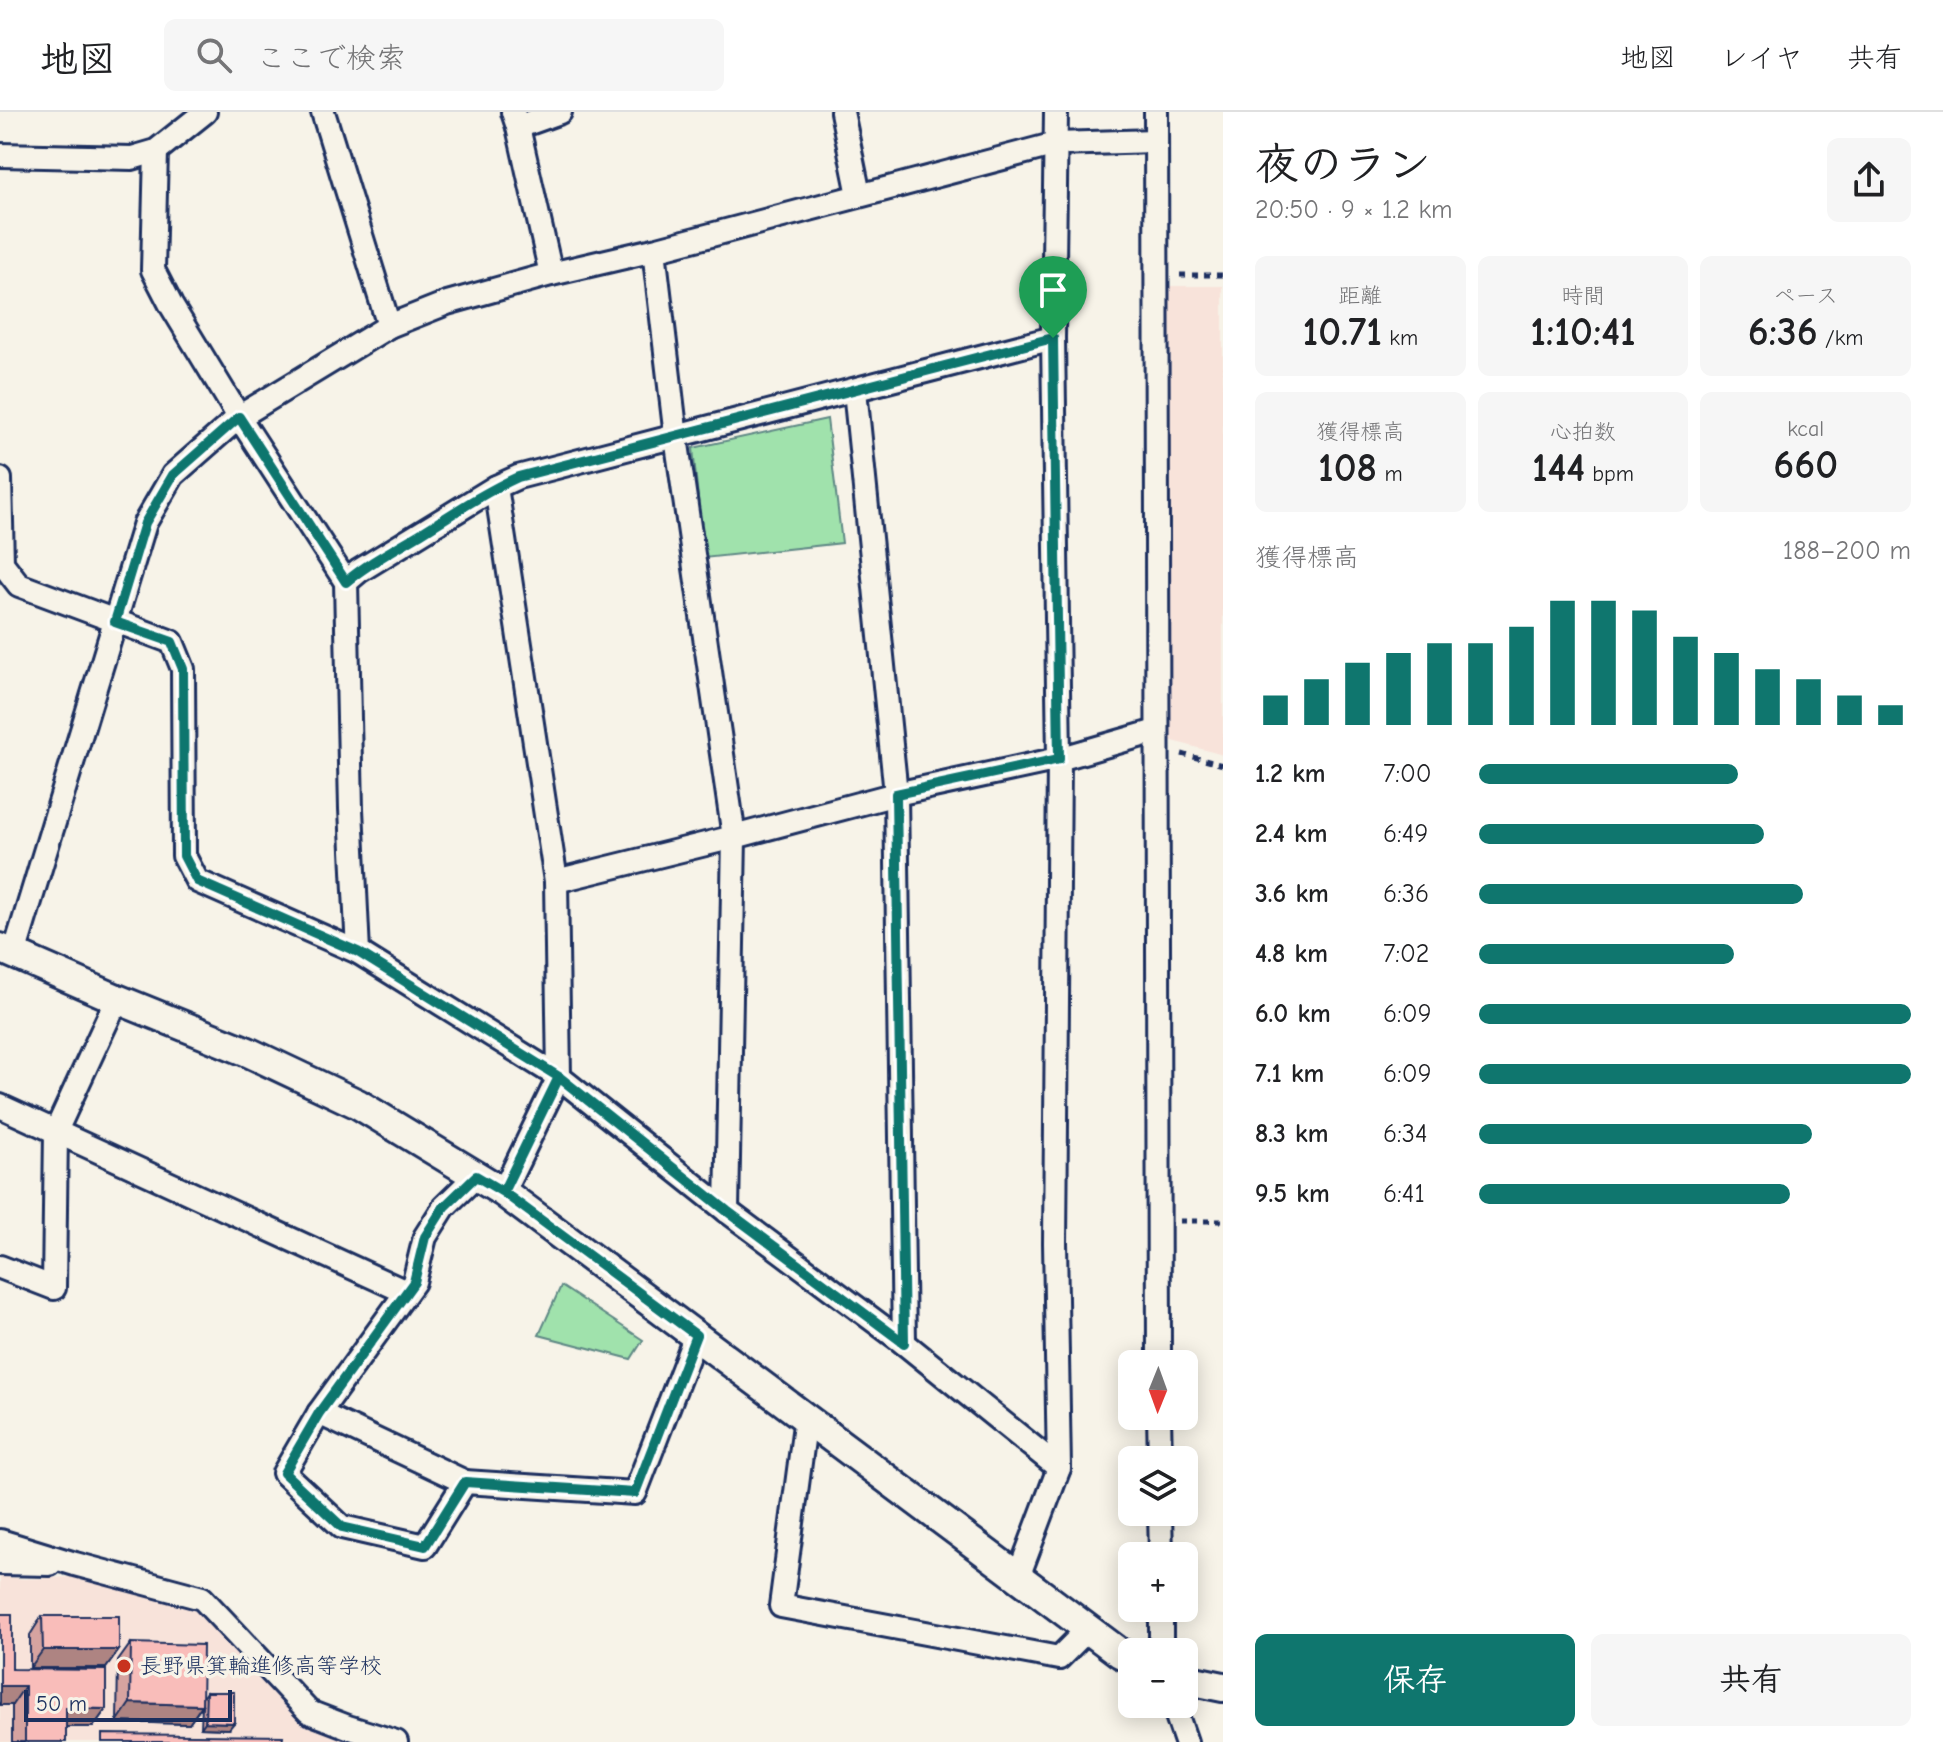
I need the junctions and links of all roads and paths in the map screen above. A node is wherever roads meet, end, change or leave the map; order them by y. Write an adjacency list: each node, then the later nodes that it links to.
1 (205, 112): 10 (street)
2 (323, 112): 17 (street)
3 (560, 112): 7 (street)
4 (842, 112): 12 (street)
5 (1056, 112): 9 (street)
6 (1156, 112): 8 (street)
7 (516, 119): 14 (street)
8 (1155, 141): 9 (street); 15 (street)
9 (1056, 144): 12 (street); 18 (street)
10 (156, 151): 11 (street); 20 (street)
11 (0, 155)
12 (859, 195): 13 (street)
13 (654, 250): 14 (street); 21 (street)
14 (551, 274): 17 (street)
15 (1155, 275): 16 (path); 26 (street)
16 (1223, 275)
17 (389, 326): 20 (street)
18 (1053, 338): 19 (street); 27 (street)
19 (855, 390): 21 (street); 29 (street)
20 (239, 417): 24 (street); 25 (street)
21 (676, 437): 23 (street); 30 (street)
22 (0, 479): 25 (street)
23 (496, 487): 24 (street); 31 (street)
24 (346, 582): 33 (street)
25 (115, 622): 32 (street); 33 (street)
26 (1156, 739): 27 (street); 28 (path); 41 (street)
27 (1059, 759): 29 (street); 50 (street)
28 (1223, 765)
29 (896, 794): 30 (street); 46 (street)
30 (734, 837): 31 (street); 40 (street)
31 (556, 881): 35 (street)
32 (7, 951): 34 (street)
33 (358, 952): 35 (street)
34 (117, 999): 37 (street); 38 (street)
35 (559, 1077): 39 (street); 40 (street)
36 (0, 1106): 37 (street)
37 (56, 1131): 43 (street); 44 (street)
38 (476, 1176): 39 (street); 44 (street)
39 (503, 1192): 45 (street)
40 (727, 1211): 46 (street)
41 (1158, 1221): 42 (path); 47 (street)
42 (1223, 1221)
43 (0, 1267)
44 (406, 1292): 48 (street)
45 (696, 1335): 49 (street); 51 (street)
46 (904, 1343): 50 (street)
47 (1159, 1350)
48 (319, 1413): 51 (street); 51 (street)
49 (806, 1417): 55 (street); 56 (street)
50 (1059, 1468): 55 (street)
51 (465, 1482)
52 (0, 1541): 54 (street)
53 (0, 1563): 54 (street)
54 (75, 1564): 61 (street)
55 (1018, 1577): 56 (street)
56 (1088, 1629): 57 (street)
57 (1118, 1652)
58 (1198, 1682): 59 (street)
59 (1223, 1687)
60 (1178, 1718): 62 (street)
61 (396, 1742)
62 (1186, 1742)

